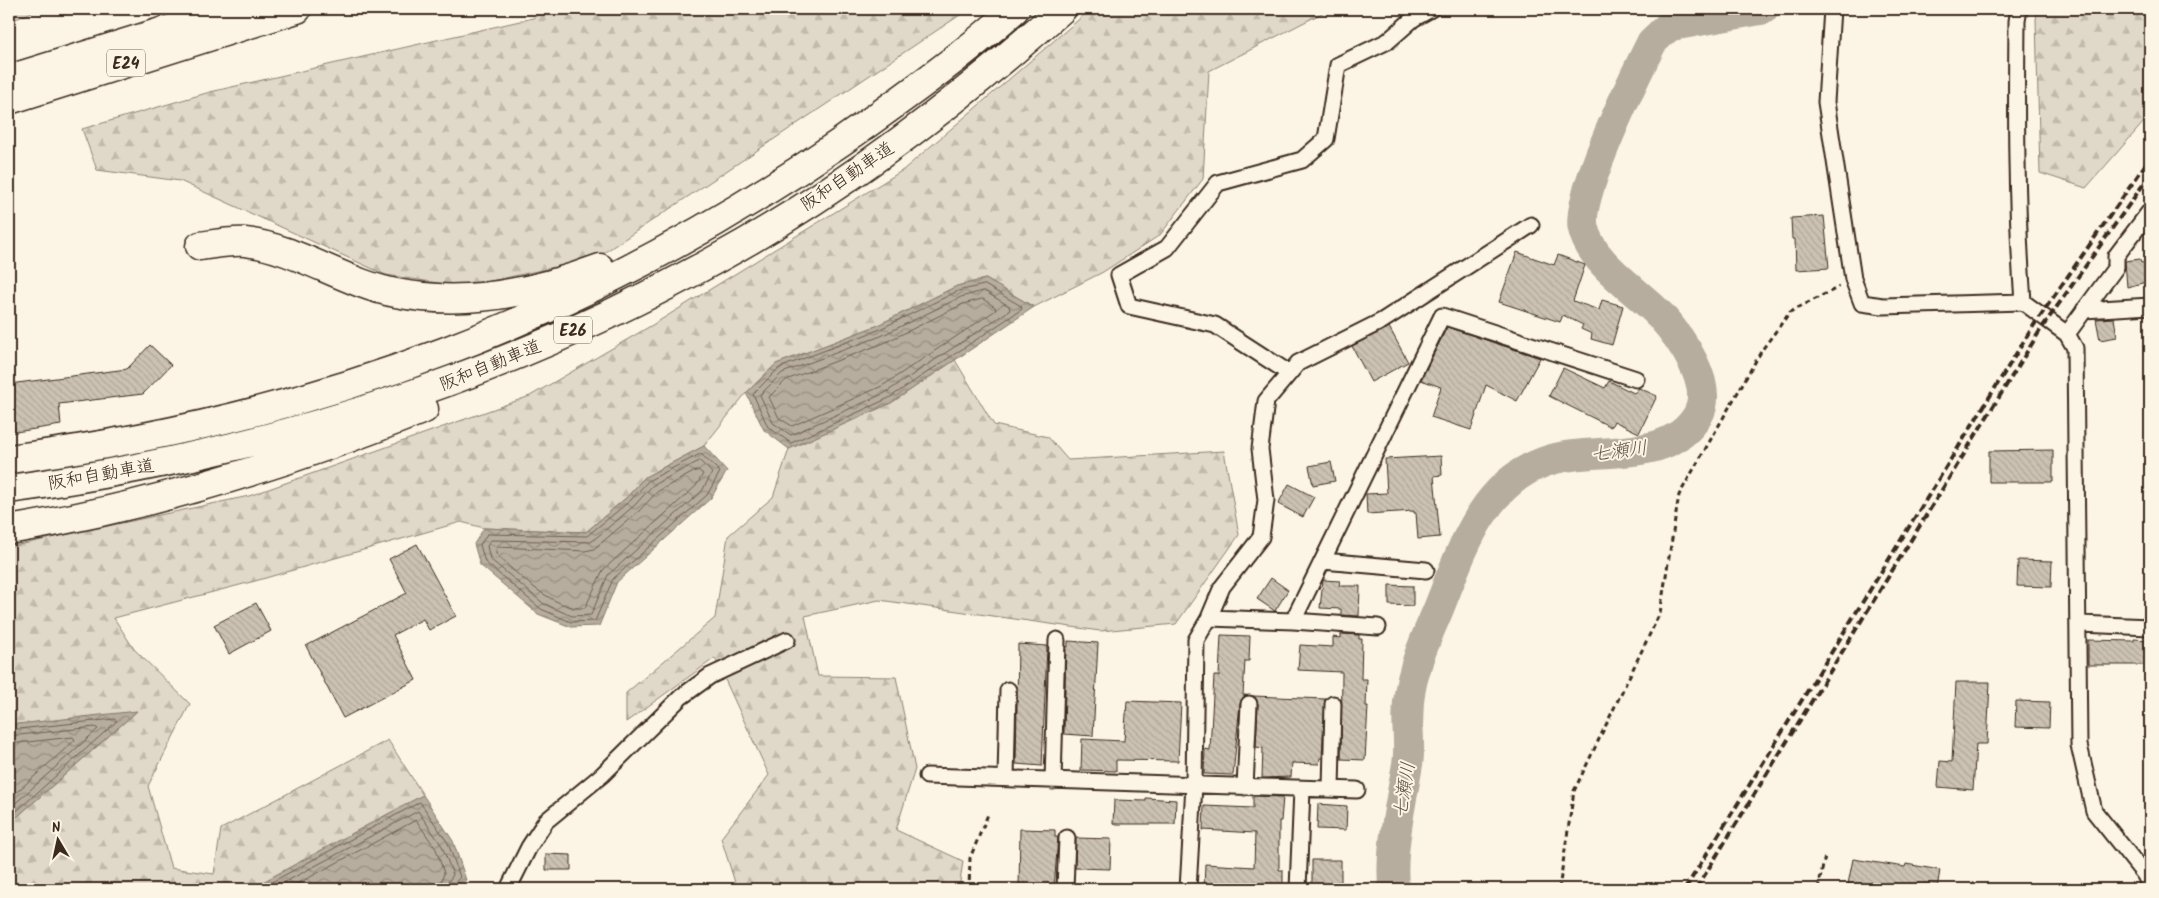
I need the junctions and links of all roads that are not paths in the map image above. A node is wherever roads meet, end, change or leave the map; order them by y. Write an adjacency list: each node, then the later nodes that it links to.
1 (297, 9): 7 (highway, E24)
2 (1015, 9): 8 (highway, 阪和自動車道 / E26)
3 (1062, 9): 15 (highway, 阪和自動車道 / E26)
4 (1431, 9): 19 (street)
5 (1832, 9): 14 (street)
6 (2019, 9): 14 (street)
7 (239, 18): 9 (highway, E24); 10 (highway, E24)
8 (984, 37): 13 (highway); 21 (highway, 阪和自動車道 / E26)
9 (9, 79)
10 (9, 100)
11 (2150, 211): 17 (street)
12 (1531, 225): 19 (street)
13 (200, 246)
14 (2023, 302): 18 (street)
15 (627, 306): 22 (highway, 阪和自動車道 / E26); 23 (highway)
16 (2150, 306): 17 (street)
17 (2084, 310): 18 (street)
18 (2066, 334): 28 (street)
19 (1289, 373): 26 (street)
20 (1636, 379): 24 (street)
21 (9, 459)
22 (9, 489)
23 (9, 530)
24 (1323, 561): 25 (street); 27 (street)
25 (1426, 570)
26 (1209, 618): 27 (street); 39 (street)
27 (1293, 621): 29 (street)
28 (2080, 624): 30 (street); 45 (street)
29 (1378, 627)
30 (2150, 627)
31 (787, 640): 47 (street)
32 (1057, 640): 38 (street)
33 (1008, 690): 37 (street)
34 (1249, 704): 40 (street)
35 (1334, 704): 42 (street)
36 (927, 776): 37 (street)
37 (1006, 779): 38 (street)
38 (1053, 781): 39 (street)
39 (1194, 786): 40 (street); 49 (street)
40 (1245, 787): 41 (street)
41 (1302, 788): 42 (street); 50 (street)
42 (1331, 790): 43 (street)
43 (1357, 790)
44 (1067, 838): 48 (street)
45 (2145, 867): 46 (street)
46 (2150, 886)
47 (508, 889)
48 (1065, 889)
49 (1188, 889)
50 (1298, 889)

